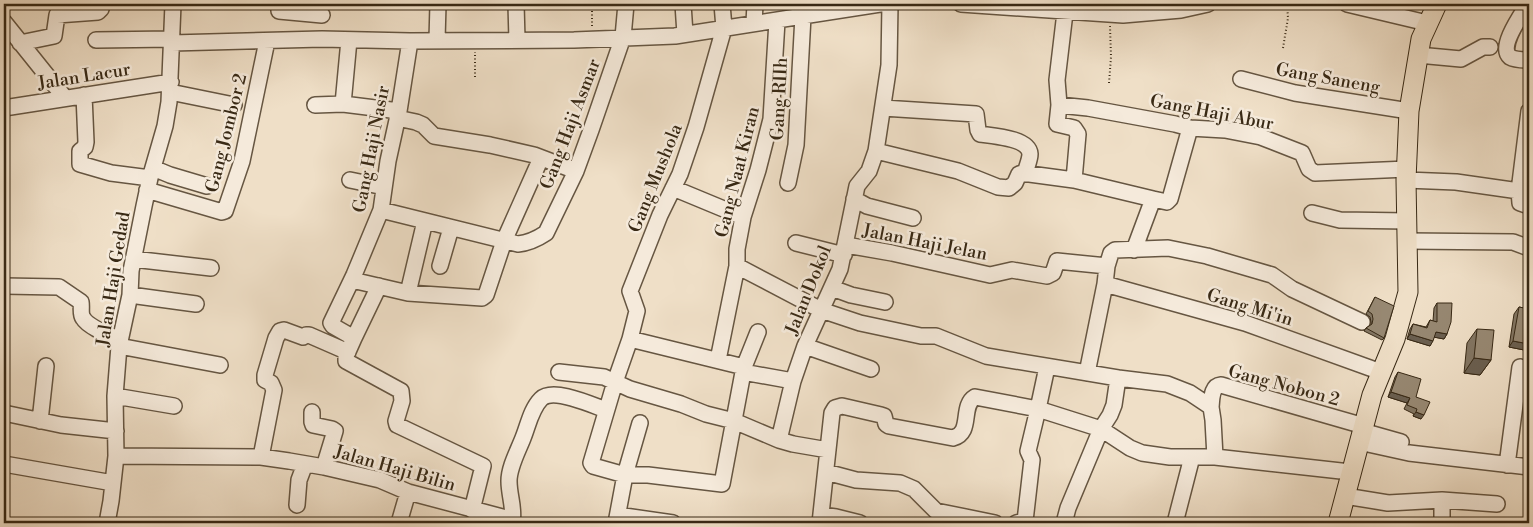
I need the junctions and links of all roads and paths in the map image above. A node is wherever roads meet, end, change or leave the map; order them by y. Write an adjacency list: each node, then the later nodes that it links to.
1 (102, 4): 40 (street)
2 (173, 4): 37 (street, Jalan Haji Gedad)
3 (438, 4): 34 (street)
4 (516, 4): 36 (street)
5 (592, 4): 31 (path)
6 (626, 4): 29 (street, Gang Haji Asmar)
7 (683, 4): 28 (street)
8 (722, 4): 27 (street)
9 (755, 4): 25 (street)
10 (880, 4): 22 (street)
11 (890, 4): 56 (street, Jalan Dokol)
12 (961, 4): 18 (street)
13 (1287, 4): 42 (path)
14 (1347, 4): 26 (street)
15 (1437, 4): 26 (main road)
16 (1528, 4): 44 (street)
17 (1202, 5): 21 (street)
18 (1065, 7): 21 (street); 54 (street)
19 (322, 9): 20 (street); 30 (street)
20 (279, 11)
21 (1109, 13): 47 (path)
22 (802, 16): 23 (street); 69 (street, Gang RIIh)
23 (777, 21): 25 (street); 79 (street, Gang Naat Kiran)
24 (4, 22): 40 (street)
25 (754, 23): 27 (street)
26 (1427, 23): 43 (main road)
27 (724, 28): 28 (street); 72 (street, Gang Mushola)
28 (685, 34): 29 (street)
29 (623, 37): 31 (street); 63 (street, Gang Haji Asmar)
30 (322, 39): 33 (street); 38 (street)
31 (593, 39): 36 (street)
32 (96, 40): 37 (street)
33 (349, 40): 39 (street); 53 (street)
34 (437, 40): 35 (street); 39 (street)
35 (475, 40): 36 (street); 45 (path)
36 (517, 40)
37 (172, 41): 38 (street); 48 (street, Jalan Haji Gedad)
38 (267, 41): 66 (street, Gang Jombor 2)
39 (410, 41): 58 (street, Gang Haji Nasir)
40 (20, 42): 50 (street)
41 (1490, 47): 43 (street)
42 (1283, 48)
43 (1418, 55): 57 (main road)
44 (1529, 60)
45 (475, 77)
46 (1241, 80): 57 (street, Gang Saneng)
47 (1109, 83)
48 (170, 87): 49 (street, Jalan Lacur); 51 (street, Jalan Lacur); 66 (street, Jalan Haji Gedad)
49 (84, 95): 50 (street, Jalan Lacur); 66 (street)
50 (65, 98): 55 (street, Jalan Lacur)
51 (234, 104)
52 (315, 104): 53 (street)
53 (342, 104): 58 (street)
54 (1059, 105): 60 (street, Gang Haji Abur); 68 (street)
55 (4, 108)
56 (883, 108): 61 (street, Jalan Dokol); 64 (street)
57 (1409, 110): 65 (main road)
58 (398, 115): 62 (street); 71 (street, Gang Haji Nasir)
59 (1529, 117): 73 (street)
60 (1190, 128): 65 (street, Gang Haji Abur); 75 (street)
61 (876, 151): 64 (street); 74 (street, Jalan Dokol)
62 (541, 158): 63 (street); 84 (street)
63 (576, 171): 84 (street, Gang Haji Asmar)
64 (1025, 174): 68 (street)
65 (1406, 175): 73 (street); 82 (main road)
66 (150, 178): 70 (street); 90 (street, Jalan Haji Gedad)
67 (350, 180): 71 (street)
68 (1074, 180): 75 (street)
69 (788, 183)
70 (207, 186)
71 (384, 187): 77 (street, Gang Haji Nasir)
72 (673, 188): 79 (street); 108 (street, Gang Mushola)
73 (1519, 191): 76 (street)
74 (854, 199): 80 (street); 88 (street, Jalan Dokol)
75 (1152, 199): 89 (street)
76 (1529, 206)
77 (381, 210): 81 (street, Gang Haji Asmar); 95 (street, Gang Haji Nasir)
78 (1312, 213): 82 (street)
79 (743, 217): 92 (street, Gang Naat Kiran)
80 (913, 218)
81 (425, 221): 83 (street, Gang Haji Asmar); 100 (street)
82 (1407, 221): 85 (main road)
83 (451, 228): 84 (street, Gang Haji Asmar); 91 (street)
84 (504, 241): 100 (street)
85 (1407, 241): 87 (street); 121 (main road)
86 (796, 243): 88 (street)
87 (1529, 248)
88 (845, 250): 93 (street, Jalan Haji Jelan); 99 (street, Jalan Dokol)
89 (1134, 250): 93 (street); 105 (street)
90 (133, 259): 94 (street); 101 (street, Jalan Haji Gedad)
91 (440, 266)
92 (737, 266): 104 (street); 112 (street, Gang Naat Kiran)
93 (1107, 266): 96 (street)
94 (211, 268)
95 (352, 280): 98 (street); 107 (street, Gang Haji Nasir)
96 (1106, 284): 120 (street); 121 (street, Gang Mi'in)
97 (4, 286): 109 (street)
98 (379, 286): 100 (street); 107 (street)
99 (832, 288): 102 (street); 104 (street, Jalan Dokol)
100 (408, 293)
101 (130, 296): 103 (street); 109 (street, Jalan Haji Gedad)
102 (884, 302)
103 (196, 304)
104 (821, 310): 110 (street, Jalan Dokol); 115 (street)
105 (1362, 322)
106 (758, 332): 117 (street)
107 (354, 338): 111 (street)
108 (630, 339): 112 (street); 124 (street, Gang Mushola)
109 (120, 343): 113 (street); 125 (street, Jalan Haji Gedad)
110 (805, 346): 118 (street); 123 (street, Jalan Dokol)
111 (348, 352): 141 (street); 159 (street)
112 (718, 360): 117 (street)
113 (220, 365)
114 (46, 366): 132 (street)
115 (1048, 367): 120 (street); 128 (street)
116 (1520, 367): 145 (street)
117 (744, 369): 123 (street); 133 (street)
118 (871, 369)
119 (559, 372): 124 (street)
120 (1087, 372): 122 (street)
121 (1381, 372): 137 (main road)
122 (1118, 378): 127 (street); 135 (street)
123 (793, 381): 138 (street, Jalan Dokol)
124 (615, 382): 129 (street, Gang Mushola); 133 (street)
125 (115, 396): 126 (street); 136 (street, Jalan Haji Gedad)
126 (174, 406)
127 (1211, 407): 137 (street, Gang Nobon 2); 143 (street)
128 (1038, 409): 135 (street); 139 (street); 168 (street)
129 (606, 410): 152 (street, Gang Mushola); 162 (street)
130 (312, 412): 148 (street)
131 (4, 413): 132 (street)
132 (40, 421): 136 (street)
133 (734, 421): 138 (street); 152 (street)
134 (640, 423): 152 (street)
135 (1102, 429): 142 (street); 169 (street)
136 (116, 431): 140 (street, Jalan Haji Gedad)
137 (1362, 433): 145 (street); 151 (main road)
138 (778, 440): 139 (street)
139 (828, 450): 150 (street)
140 (116, 456): 141 (street, Jalan Haji Bilin); 153 (street, Jalan Haji Gedad)
141 (261, 457): 147 (street, Jalan Haji Bilin)
142 (1192, 457): 143 (street); 170 (street)
143 (1215, 457): 151 (street)
144 (1529, 458): 145 (street)
145 (1508, 460): 149 (street)
146 (4, 464): 153 (street)
147 (305, 464): 148 (street, Jalan Haji Bilin); 158 (street)
148 (324, 467): 154 (street, Jalan Haji Bilin)
149 (1529, 467)
150 (826, 472): 161 (street); 167 (street)
151 (1350, 472): 155 (main road)
152 (625, 475): 160 (street)
153 (113, 483): 163 (street, Jalan Haji Gedad)
154 (408, 492): 159 (street, Jalan Haji Bilin); 164 (street)
155 (1345, 496): 156 (street); 171 (main road)
156 (1442, 500): 157 (street); 172 (street)
157 (1497, 504)
158 (297, 505)
159 (472, 510): 162 (street, Jalan Haji Bilin)
160 (617, 519): 165 (street)
161 (821, 519): 166 (street)
162 (512, 522)
163 (107, 523)
164 (399, 523)
165 (673, 523)
166 (860, 523)
167 (995, 523)
168 (1016, 523)
169 (1064, 523)
170 (1175, 523)
171 (1338, 523)
172 (1442, 523)

